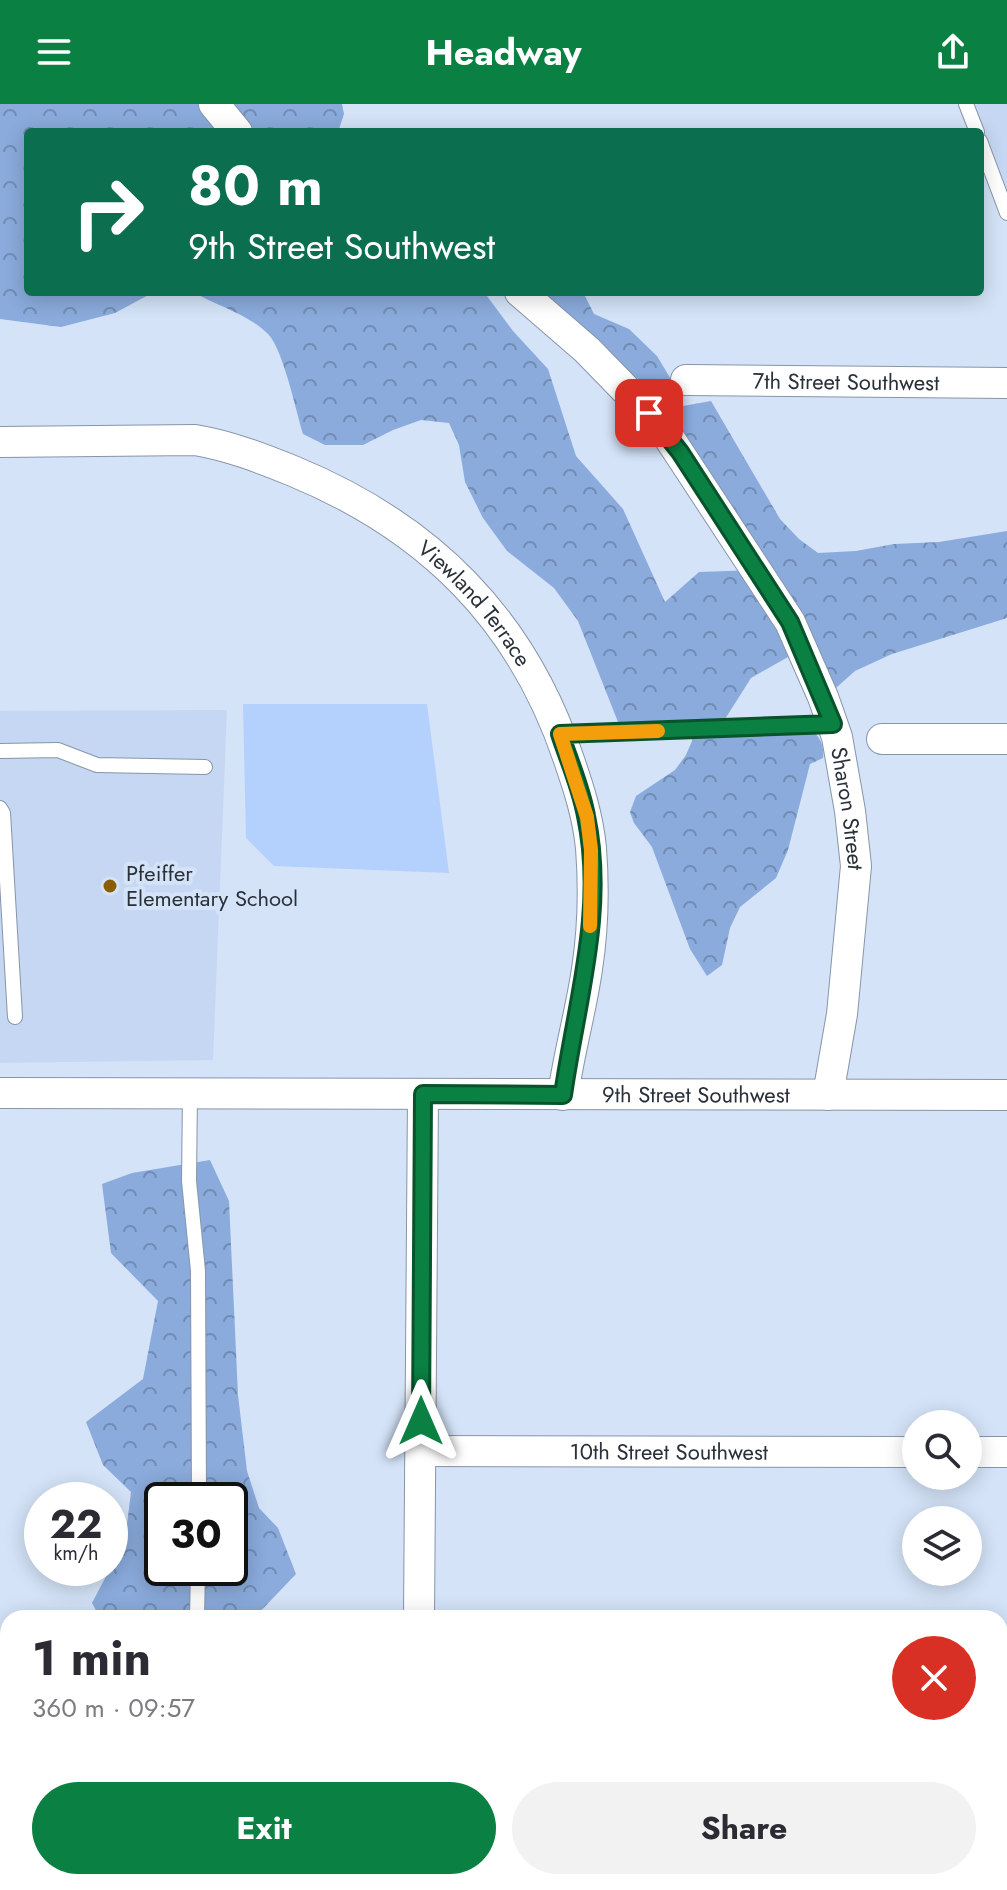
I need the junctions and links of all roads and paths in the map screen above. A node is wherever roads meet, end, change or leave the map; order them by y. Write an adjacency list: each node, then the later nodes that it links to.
1 (214, 104): 3 (street)
2 (966, 104): 4 (lane)
3 (234, 128)
4 (975, 128)
5 (984, 152): 6 (lane)
6 (1007, 213)
7 (525, 296): 11 (street, Sharon Street)
8 (686, 380): 9 (street, 7th Street Southwest)
9 (1007, 383)
10 (0, 442): 12 (street, Viewland Terrace)
11 (833, 724): 12 (lane); 23 (street, Sharon Street)
12 (560, 734): 22 (street, Viewland Terrace)
13 (882, 739): 14 (street)
14 (1007, 739)
15 (0, 751): 16 (lane)
16 (205, 767)
17 (0, 808): 18 (lane)
18 (15, 1017)
19 (0, 1093): 20 (street, 9th Street Southwest)
20 (190, 1094): 21 (street, 9th Street Southwest); 29 (lane)
21 (423, 1094): 22 (street, 9th Street Southwest); 25 (street)
22 (563, 1095): 23 (street, 9th Street Southwest)
23 (828, 1095): 24 (street, 9th Street Southwest)
24 (1007, 1095)
25 (421, 1451): 26 (street, 10th Street Southwest); 32 (street)
26 (902, 1452)
27 (982, 1452): 28 (street)
28 (1007, 1452)
29 (199, 1482)
30 (198, 1586): 31 (lane)
31 (197, 1610)
32 (419, 1610)

